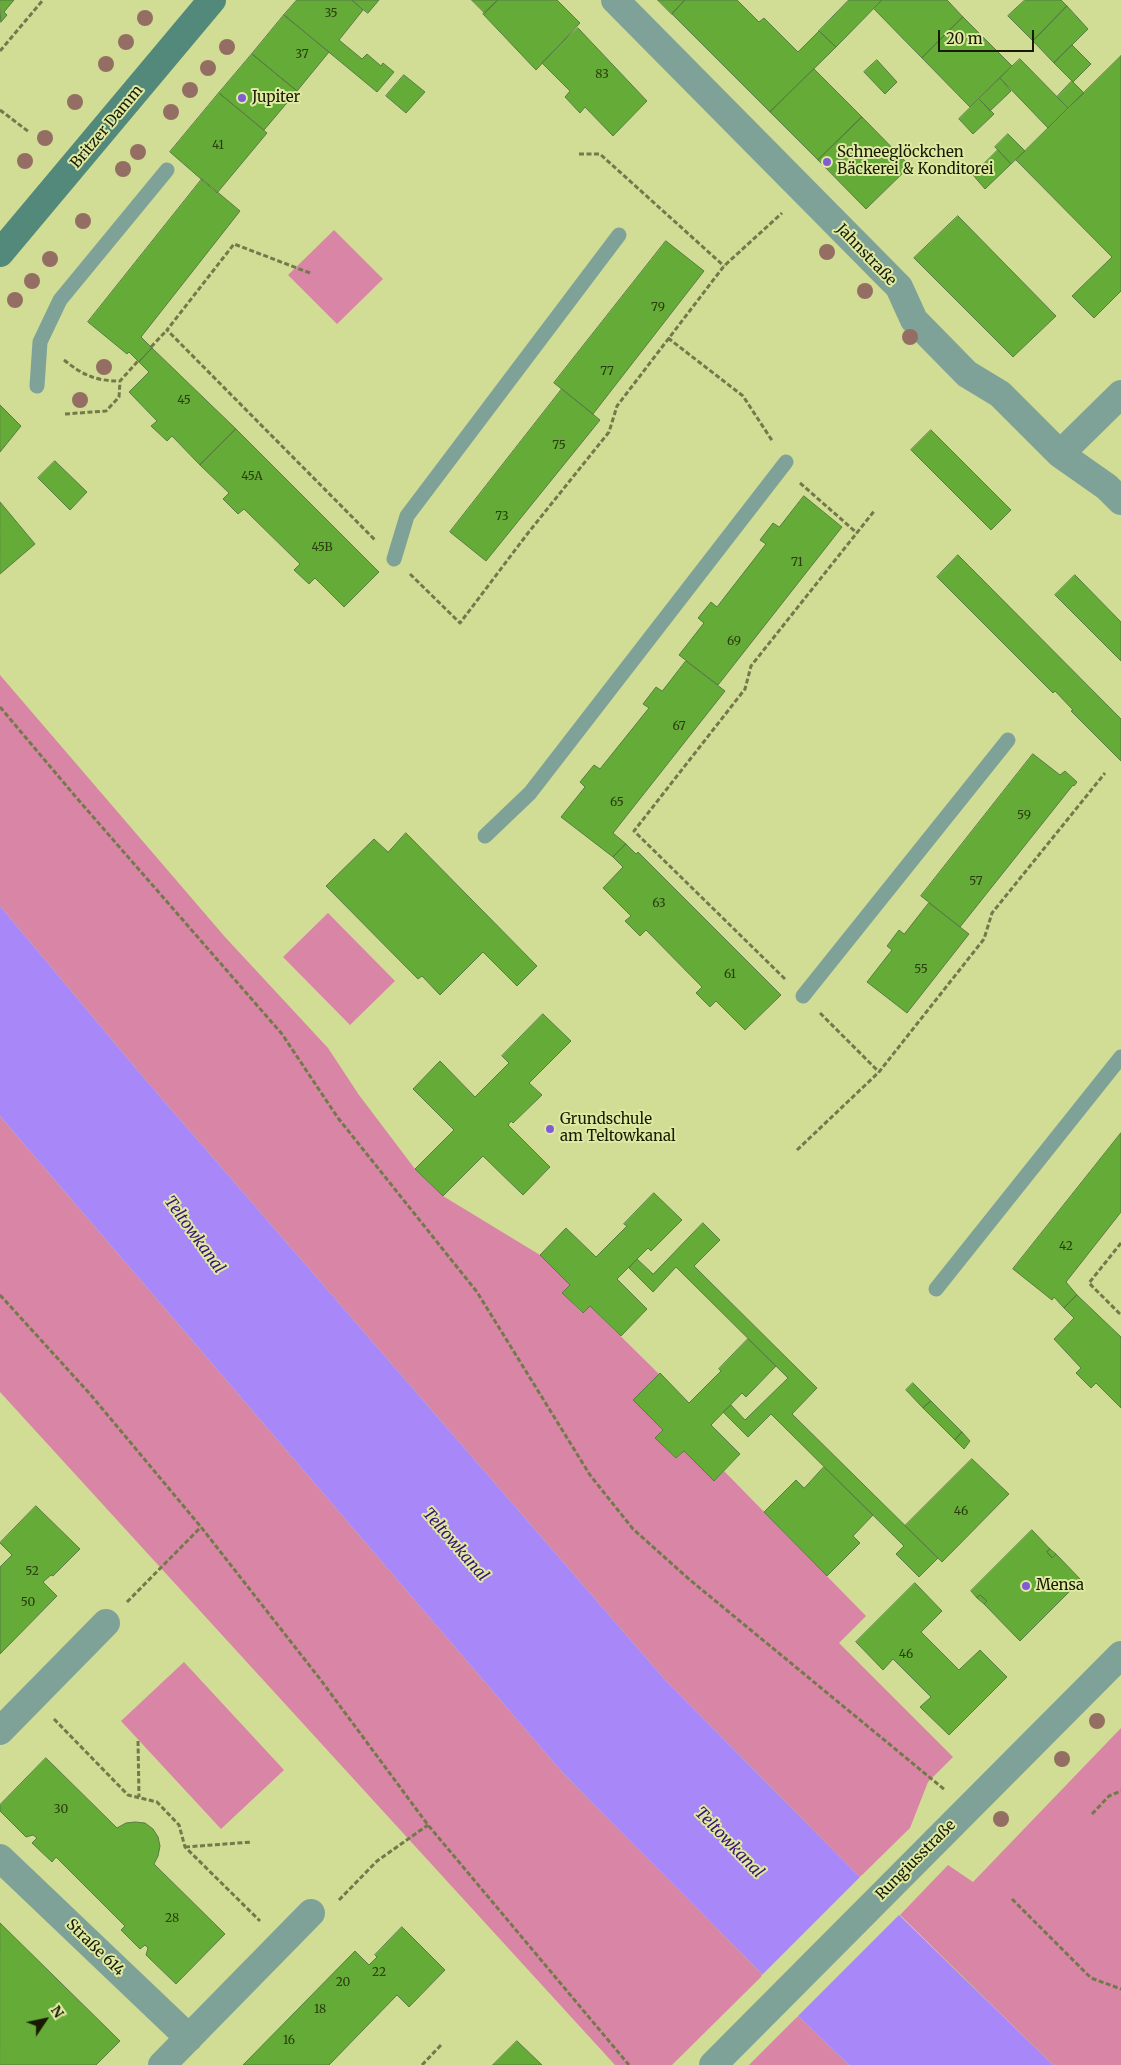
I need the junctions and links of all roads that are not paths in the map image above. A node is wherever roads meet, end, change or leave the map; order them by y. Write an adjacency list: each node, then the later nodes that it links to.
1 (212, 0): 5 (main road, Britzer Damm)
2 (615, 0): 8 (street, Jahnstraße)
3 (167, 170): 6 (lane)
4 (619, 235): 11 (lane)
5 (0, 254)
6 (37, 386)
7 (1121, 394): 8 (street)
8 (1060, 454): 10 (street, Jahnstraße)
9 (786, 462): 13 (lane)
10 (1121, 501)
11 (394, 559)
12 (1008, 740): 14 (lane)
13 (485, 836)
14 (802, 996)
15 (1121, 1057): 16 (lane)
16 (936, 1289)
17 (106, 1623): 19 (street)
18 (1121, 1655): 24 (street, Rungiusstraße)
19 (0, 1731)
20 (0, 1858): 22 (street, Straße 614)
21 (311, 1913): 22 (street)
22 (189, 2038): 23 (street)
23 (162, 2065)
24 (712, 2065)

